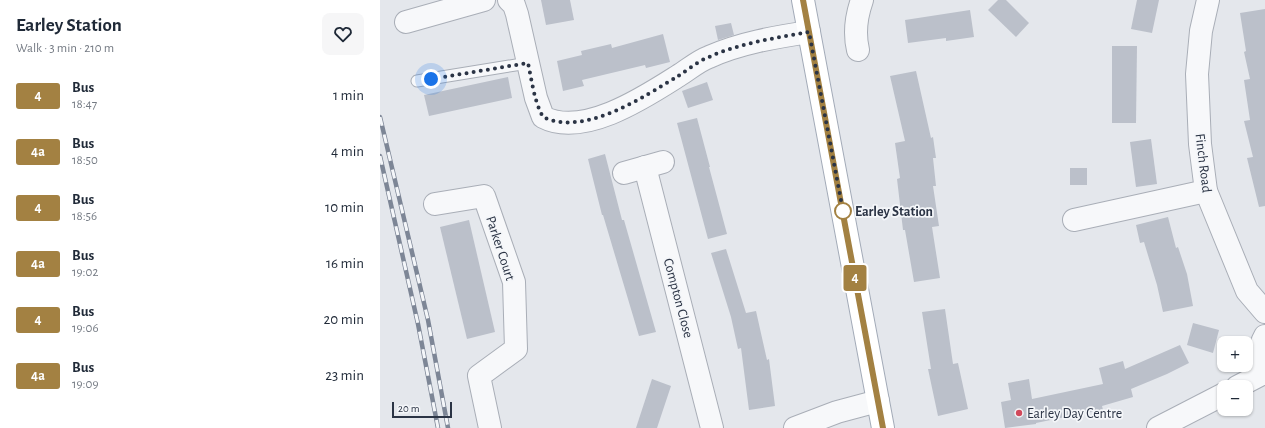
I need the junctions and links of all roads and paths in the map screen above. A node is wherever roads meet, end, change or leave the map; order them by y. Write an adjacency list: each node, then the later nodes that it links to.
1 (509, 0): 9 (street)
2 (803, 0): 7 (main road)
3 (862, 0): 8 (street)
4 (1208, 0): 12 (street, Finch Road)
5 (470, 2): 6 (street)
6 (406, 22)
7 (809, 32): 9 (street); 20 (main road)
8 (858, 50)
9 (528, 63): 10 (lane)
10 (417, 82)
11 (624, 173): 22 (street, Compton Close)
12 (1206, 191): 14 (street); 15 (street, Finch Road)
13 (435, 204): 21 (street, Parker Court)
14 (1074, 220)
15 (1265, 312)
16 (1265, 336): 17 (street)
17 (1265, 374): 18 (street)
18 (1253, 380)
19 (1217, 398): 25 (street)
20 (878, 401): 23 (street); 24 (main road)
21 (490, 428)
22 (712, 428)
23 (795, 428)
24 (883, 428)
25 (1158, 428)

